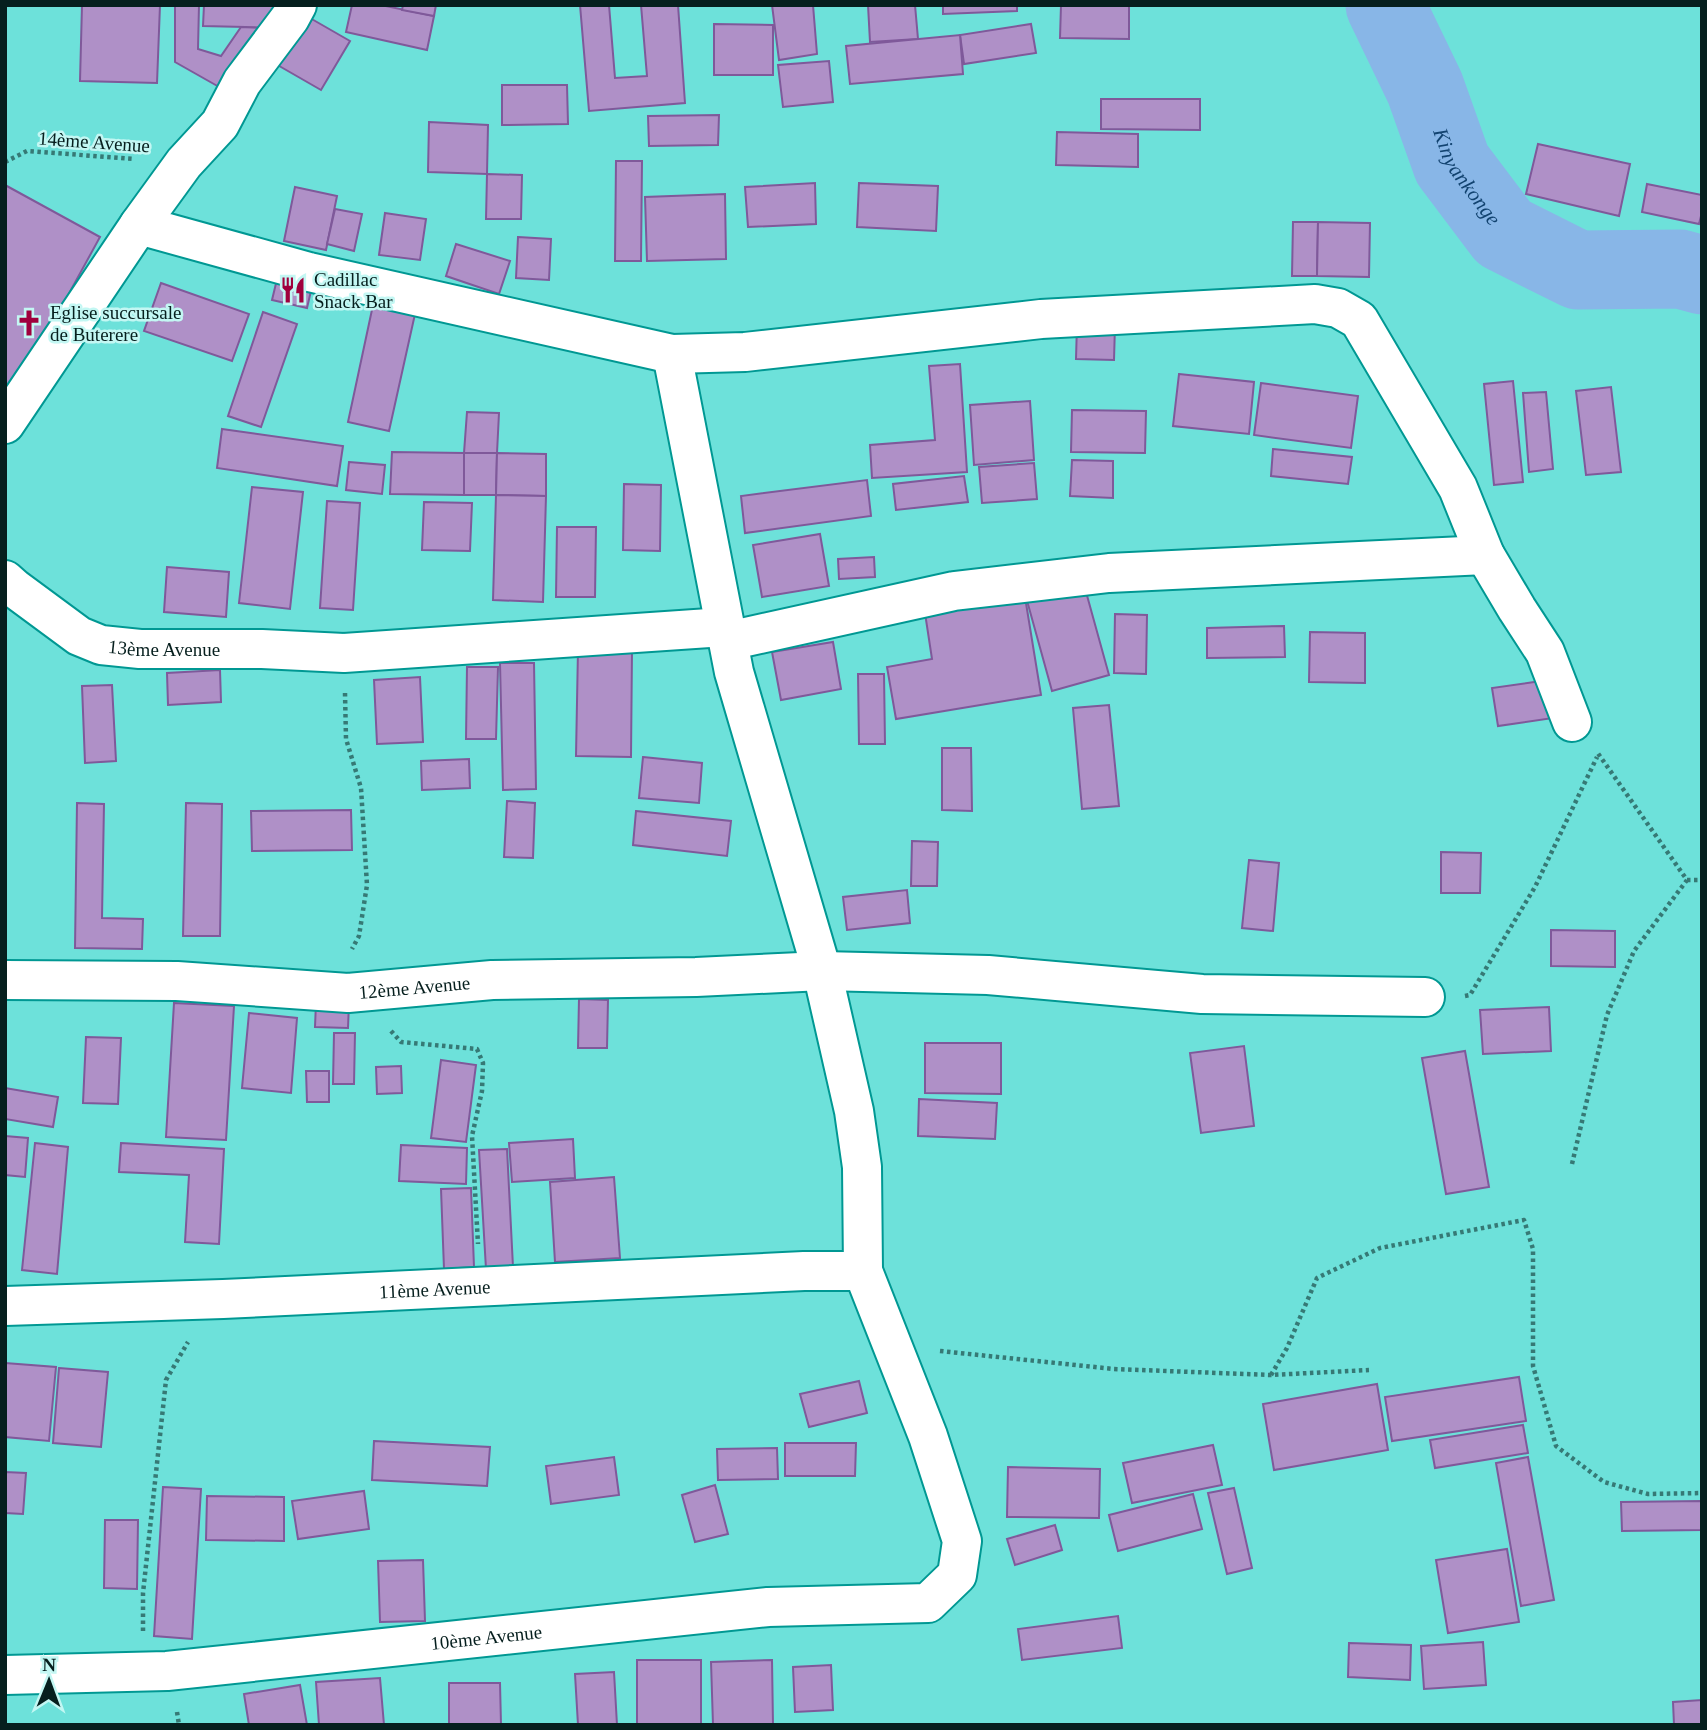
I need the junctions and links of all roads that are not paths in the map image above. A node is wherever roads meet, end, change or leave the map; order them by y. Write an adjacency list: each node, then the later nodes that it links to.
1 (297, 5): 2 (street)
2 (139, 225): 3 (street); 4 (street)
3 (672, 354): 5 (street); 7 (street)
4 (5, 424)
5 (1485, 555): 7 (street, 13ème Avenue); 8 (street)
6 (5, 580): 7 (street, 13ème Avenue)
7 (726, 634): 9 (street)
8 (1572, 722)
9 (822, 971): 10 (street, 12ème Avenue); 11 (street, 12ème Avenue); 12 (street)
10 (5, 980)
11 (1425, 997)
12 (863, 1271): 13 (street, 11ème Avenue); 14 (street, 10ème Avenue)
13 (5, 1306)
14 (5, 1675)

